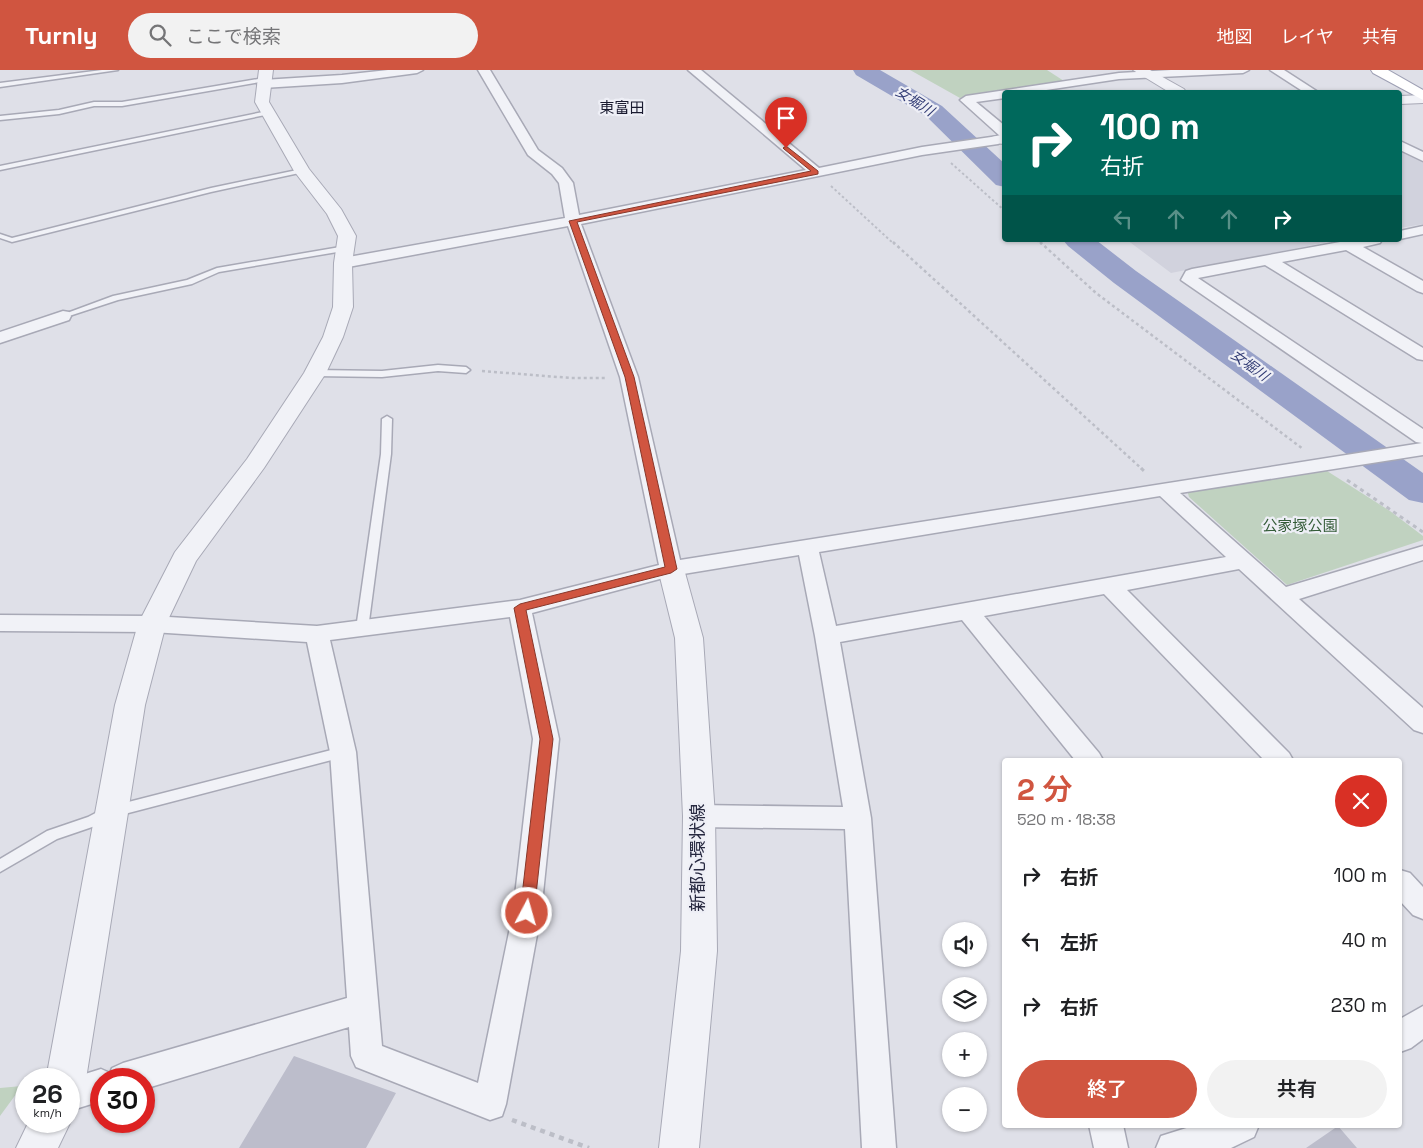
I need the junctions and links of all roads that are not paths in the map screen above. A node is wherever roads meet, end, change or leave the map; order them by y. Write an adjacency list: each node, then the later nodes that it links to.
1 (115, 70): 13 (lane)
2 (417, 70): 11 (street)
3 (484, 70): 29 (street)
4 (694, 70): 28 (street)
5 (1243, 70): 8 (street)
6 (1276, 70): 16 (street)
7 (1378, 70): 18 (main road)
8 (1212, 71): 9 (street)
9 (1144, 72): 12 (street); 15 (street)
10 (1059, 74): 12 (street)
11 (264, 78): 20 (street); 21 (lane)
12 (1074, 83): 14 (street)
13 (0, 84)
14 (1027, 90)
15 (1176, 90)
16 (1309, 90)
17 (1002, 94): 22 (street)
18 (1423, 98): 19 (street)
19 (1402, 100)
20 (268, 113): 26 (lane); 27 (street)
21 (0, 118)
22 (1002, 136)
23 (1002, 137): 28 (street)
24 (1402, 146): 25 (street)
25 (1423, 157)
26 (0, 168)
27 (302, 171): 32 (lane); 35 (street)
28 (816, 172): 29 (street)
29 (572, 221): 35 (street); 49 (street)
30 (1423, 230): 31 (street)
31 (1402, 235)
32 (0, 236)
33 (1365, 242): 34 (street)
34 (1350, 245): 36 (street); 37 (street)
35 (345, 256): 38 (lane); 42 (street)
36 (1268, 260): 40 (street); 44 (street)
37 (1423, 288)
38 (63, 316): 39 (street)
39 (0, 338)
40 (1423, 355)
41 (466, 370): 42 (lane)
42 (315, 373): 55 (street)
43 (387, 419): 56 (lane)
44 (1421, 445): 45 (street)
45 (1164, 489): 46 (street); 48 (street)
46 (808, 548): 49 (street); 58 (street)
47 (1423, 553): 51 (street)
48 (1244, 561): 50 (street); 51 (street)
49 (671, 569): 52 (street); 64 (street, 新都心環状線)
50 (1110, 585): 53 (street); 62 (street)
51 (1283, 596): 59 (street)
52 (520, 608): 56 (street); 69 (street)
53 (967, 611): 58 (street); 61 (street)
54 (0, 623): 55 (street)
55 (152, 624): 57 (street); 63 (street)
56 (362, 628): 57 (street)
57 (317, 634): 60 (street)
58 (827, 636): 65 (street)
59 (1423, 723)
60 (343, 752): 63 (lane); 69 (street)
61 (1088, 758)
62 (1278, 758)
63 (110, 812): 66 (lane); 72 (street)
64 (699, 816): 65 (street); 78 (street, 新都心環状線)
65 (858, 818): 79 (street)
66 (0, 866)
67 (1402, 884): 68 (street)
68 (1423, 906)
69 (363, 1008): 73 (street)
70 (1423, 1021): 71 (street)
71 (1402, 1036)
72 (68, 1068)
73 (155, 1070)
74 (1107, 1128): 80 (street)
75 (44, 1133): 77 (street)
76 (1236, 1135): 81 (street)
77 (36, 1148)
78 (679, 1148)
79 (879, 1148)
80 (1111, 1148)
81 (1173, 1148)

